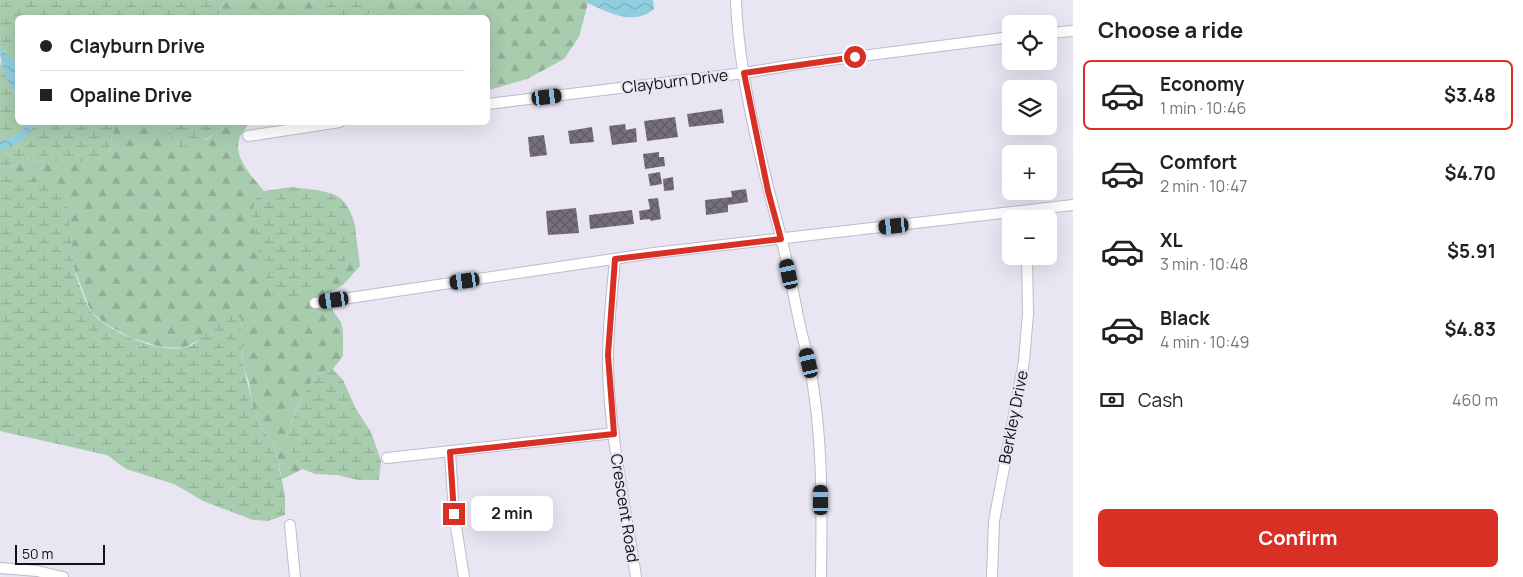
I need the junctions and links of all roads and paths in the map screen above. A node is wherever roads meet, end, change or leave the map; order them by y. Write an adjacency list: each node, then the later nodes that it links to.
1 (736, 0): 5 (street)
2 (1073, 31): 3 (street)
3 (1057, 32)
4 (1002, 38): 5 (street, Clayburn Drive)
5 (744, 73): 6 (street, Clayburn Drive); 12 (street)
6 (490, 104)
7 (320, 125): 8 (street)
8 (248, 136)
9 (1073, 205): 10 (street)
10 (1049, 210)
11 (1002, 217): 12 (street)
12 (781, 239): 13 (street); 25 (street)
13 (615, 259): 15 (street); 16 (street, Crescent Road)
14 (1028, 265): 26 (street, Berkley Drive)
15 (315, 303)
16 (614, 434): 17 (street); 24 (street, Crescent Road)
17 (450, 452): 18 (street); 23 (street)
18 (387, 458)
19 (290, 525): 22 (street)
20 (0, 568): 21 (street)
21 (63, 577)
22 (295, 577)
23 (464, 577)
24 (636, 577)
25 (821, 577)
26 (992, 577)

